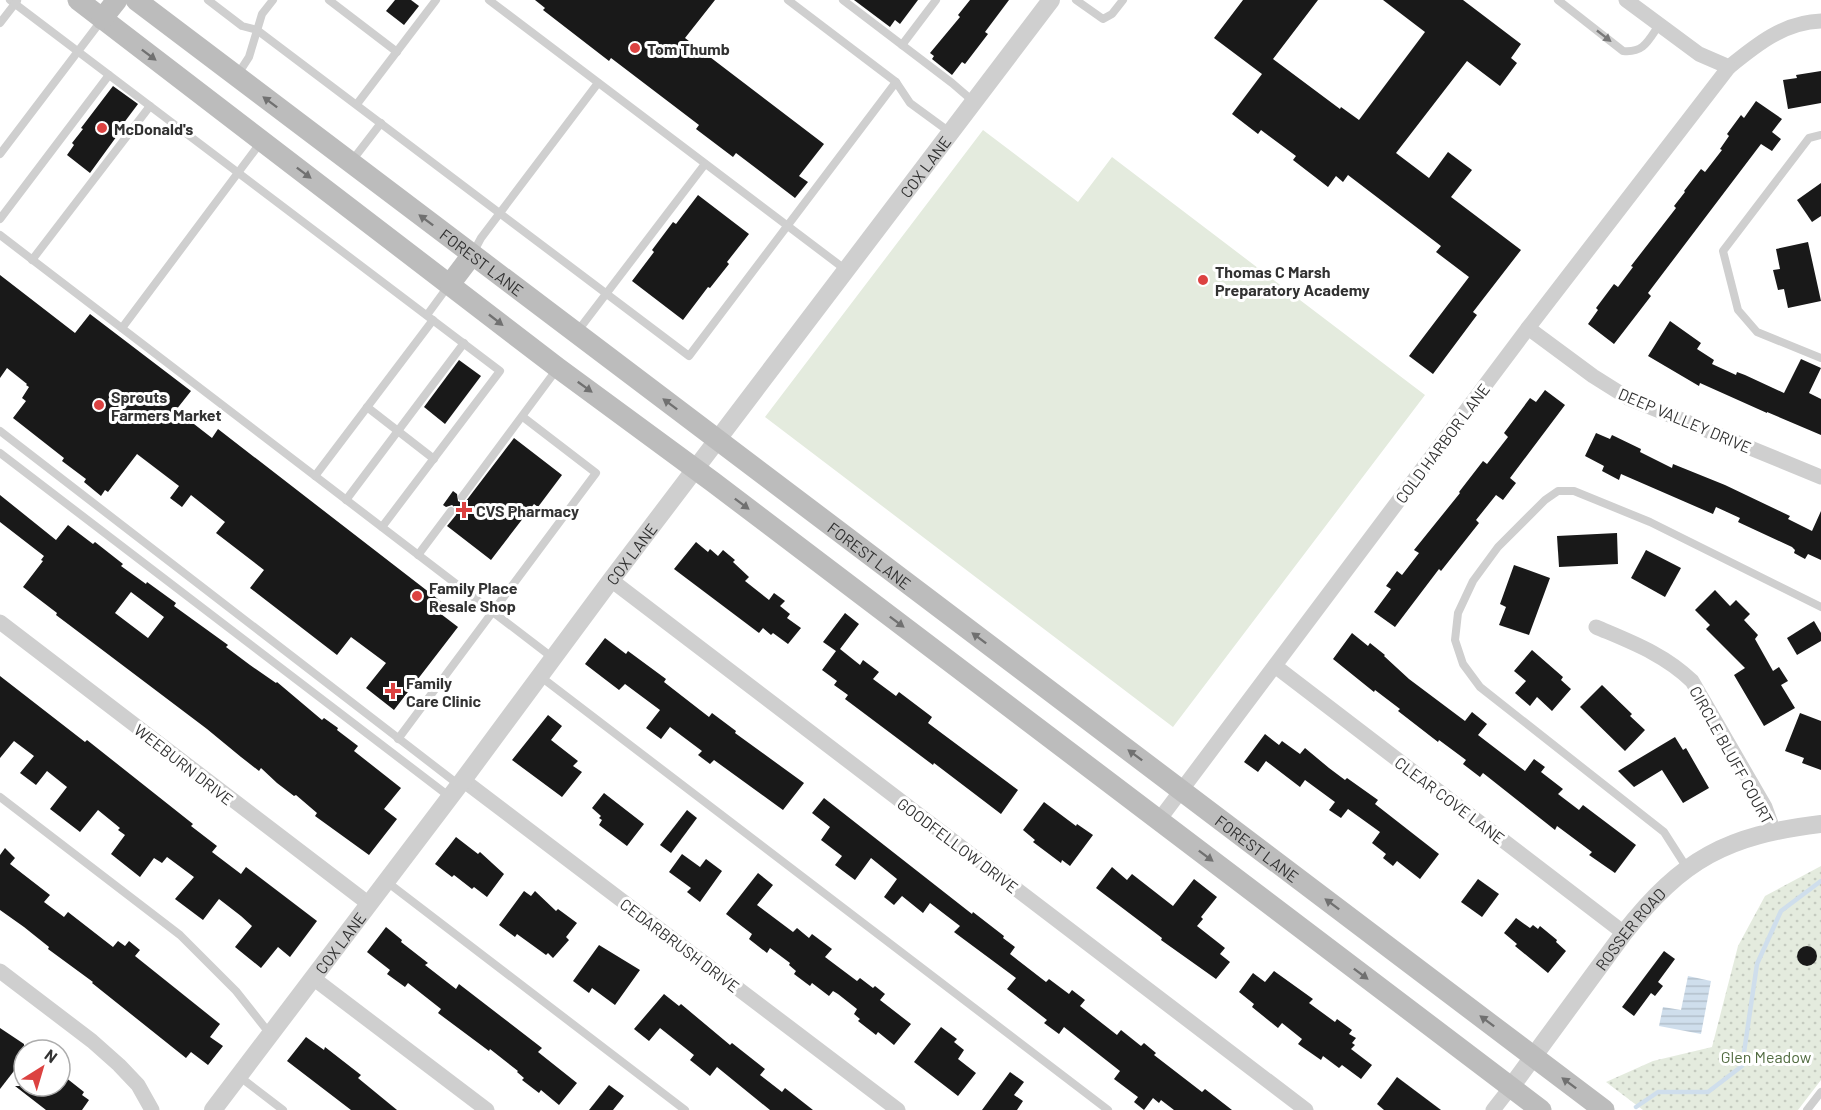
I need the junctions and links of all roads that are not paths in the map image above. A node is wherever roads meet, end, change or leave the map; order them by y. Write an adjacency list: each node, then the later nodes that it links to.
1 (78, 0): 18 (main road)
2 (117, 0): 18 (main road)
3 (136, 0): 28 (main road, FOREST LANE)
4 (208, 0): 22 (lane)
5 (273, 0): 22 (lane)
6 (329, 0): 25 (lane)
7 (436, 0): 25 (lane)
8 (489, 0): 30 (lane)
9 (788, 0): 29 (lane)
10 (843, 0): 23 (lane)
11 (936, 0): 23 (lane)
12 (1051, 0): 31 (street, COX LANE)
13 (1076, 0): 14 (lane)
14 (1123, 0)
15 (1558, 0): 21 (lane, one-way to 21)
16 (1626, 0): 21 (street)
17 (14, 1): 20 (lane); 24 (lane)
18 (102, 20): 24 (lane); 37 (main road, one-way to 37)
19 (1821, 21): 26 (street, COLD HARBOR LANE)
20 (0, 22)
21 (1659, 25): 26 (street)
22 (257, 30): 28 (lane); 32 (lane)
23 (902, 45): 31 (lane)
24 (78, 51): 27 (lane); 38 (lane)
25 (397, 52): 32 (lane)
26 (1729, 67): 53 (street, COLD HARBOR LANE)
27 (109, 75): 33 (lane); 43 (lane)
28 (236, 76): 39 (main road, FOREST LANE, one-way to 28)
29 (896, 82): 35 (lane); 44 (lane)
30 (598, 83): 40 (lane); 42 (lane)
31 (974, 102): 35 (street, COX LANE)
32 (357, 105): 34 (lane)
33 (150, 106): 41 (lane); 47 (lane)
34 (381, 123): 39 (lane); 42 (lane)
35 (951, 133): 48 (street, COX LANE)
36 (1821, 135): 56 (lane)
37 (262, 141): 41 (lane); 49 (main road, one-way to 49)
38 (0, 154)
39 (350, 163): 46 (main road, FOREST LANE, one-way to 39)
40 (705, 164): 44 (lane); 50 (lane)
41 (239, 174): 51 (lane); 52 (lane)
42 (500, 213): 46 (lane); 50 (lane)
43 (0, 219)
44 (787, 226): 48 (lane); 50 (lane)
45 (0, 235): 47 (lane)
46 (472, 255): 49 (main road); 54 (main road, FOREST LANE)
47 (32, 260): 52 (lane)
48 (846, 270): 62 (street, COX LANE)
49 (450, 284): 51 (lane); 57 (main road, one-way to 57)
50 (606, 293): 54 (lane)
51 (430, 317): 55 (lane); 58 (lane)
52 (122, 328): 66 (lane)
53 (1528, 328): 67 (street, DEEP VALLEY DRIVE); 79 (street, COLD HARBOR LANE)
54 (576, 333): 62 (main road, FOREST LANE, one-way to 54)
55 (464, 343): 61 (lane); 64 (lane)
56 (1821, 358)
57 (558, 368): 59 (lane); 65 (main road, one-way to 65)
58 (367, 408): 61 (lane); 66 (lane)
59 (523, 417): 68 (lane); 75 (lane)
60 (0, 431): 81 (lane)
61 (398, 432): 64 (lane); 69 (lane)
62 (717, 440): 65 (street, COX LANE); 83 (main road, FOREST LANE, one-way to 62)
63 (0, 453): 82 (lane)
64 (434, 459): 71 (lane)
65 (696, 469): 73 (street, COX LANE); 85 (main road, one-way to 85)
66 (315, 476): 69 (lane)
67 (1821, 477)
68 (462, 497)
69 (346, 500): 71 (lane)
70 (451, 511): 72 (lane)
71 (382, 527): 72 (lane)
72 (418, 555): 75 (lane)
73 (611, 580): 78 (street, COX LANE); 106 (street, GOODFELLOW DRIVE)
74 (1821, 607): 88 (lane)
75 (493, 612): 78 (lane); 81 (lane)
76 (0, 622): 90 (street, WEEBURN DRIVE)
77 (1596, 627): 87 (street, CIRCLE BLUFF COURT)
78 (553, 658): 80 (street, COX LANE)
79 (1275, 666): 83 (street, COLD HARBOR LANE); 91 (street, CLEAR COVE LANE)
80 (540, 676): 82 (street, COX LANE); 105 (lane)
81 (398, 739): 82 (lane)
82 (457, 787): 89 (street, COX LANE); 104 (street, CEDARBRUSH DRIVE)
83 (1182, 790): 85 (street, COLD HARBOR LANE); 95 (main road, FOREST LANE, one-way to 83)
84 (0, 797): 94 (lane)
85 (1159, 820): 97 (main road, one-way to 97)
86 (1821, 825): 87 (street, ROSSER ROAD)
87 (1774, 832): 88 (street, ROSSER ROAD)
88 (1687, 868): 91 (street, ROSSER ROAD)
89 (386, 882): 90 (street, COX LANE); 103 (lane)
90 (369, 904): 93 (street, COX LANE)
91 (1624, 933): 95 (street, ROSSER ROAD)
92 (0, 971): 99 (street)
93 (313, 978): 94 (street, COX LANE); 102 (street)
94 (270, 1034): 96 (street, COX LANE)
95 (1534, 1056): 97 (street, ROSSER ROAD); 109 (main road, FOREST LANE, one-way to 95)
96 (238, 1076): 100 (street, COX LANE); 101 (lane)
97 (1511, 1087): 107 (street, ROSSER ROAD); 108 (main road)
98 (1821, 1092): 110 (lane)
99 (152, 1110)
100 (213, 1110)
101 (283, 1110)
102 (487, 1110)
103 (685, 1110)
104 (898, 1110)
105 (1108, 1110)
106 (1306, 1110)
107 (1493, 1110)
108 (1541, 1110)
109 (1604, 1110)
110 (1807, 1110)

